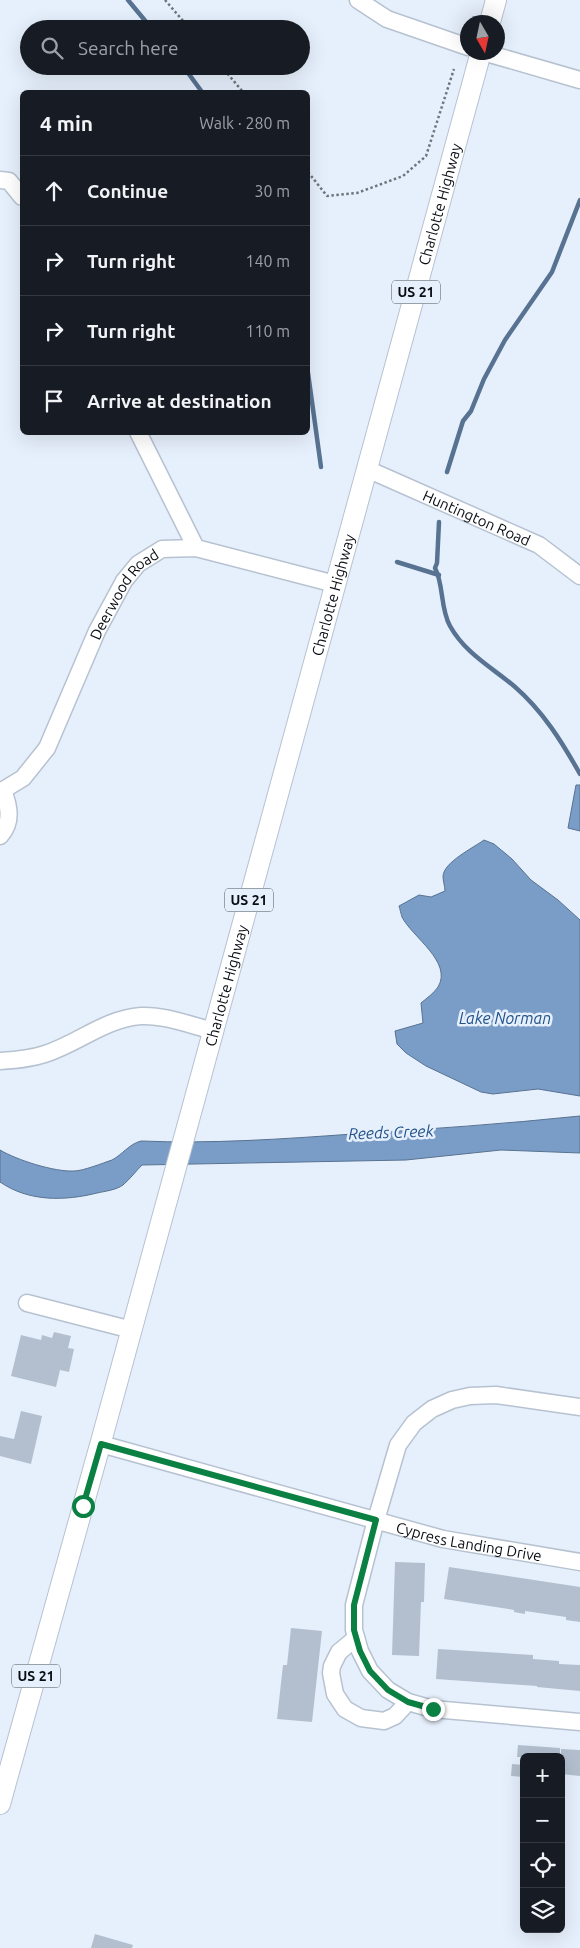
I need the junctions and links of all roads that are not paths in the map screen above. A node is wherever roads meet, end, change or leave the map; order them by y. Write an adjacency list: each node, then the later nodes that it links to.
1 (358, 0): 4 (street)
2 (496, 0): 3 (main road)
3 (492, 15)
4 (460, 44)
5 (505, 59): 7 (street)
6 (480, 60): 11 (main road, Charlotte Highway / US 21)
7 (580, 80)
8 (0, 180): 9 (street)
9 (20, 194)
10 (140, 435): 12 (street)
11 (367, 470): 13 (street, Huntington Road); 14 (main road, Charlotte Highway / US 21)
12 (196, 548): 14 (street, Deerwood Road); 15 (street, Deerwood Road)
13 (580, 576)
14 (335, 584): 17 (main road, Charlotte Highway / US 21)
15 (2, 791): 16 (street)
16 (0, 836)
17 (212, 1031): 18 (street); 20 (main road, Charlotte Highway / US 21)
18 (0, 1061)
19 (27, 1303): 20 (street)
20 (132, 1330): 22 (main road, Charlotte Highway / US 21)
21 (580, 1407): 23 (street)
22 (101, 1444): 23 (street, Cypress Landing Drive); 28 (main road, Charlotte Highway / US 21)
23 (376, 1520): 24 (street, Cypress Landing Drive); 25 (street)
24 (580, 1562)
25 (356, 1638): 26 (street); 26 (street)
26 (408, 1702): 27 (street)
27 (580, 1722)
28 (0, 1804)

